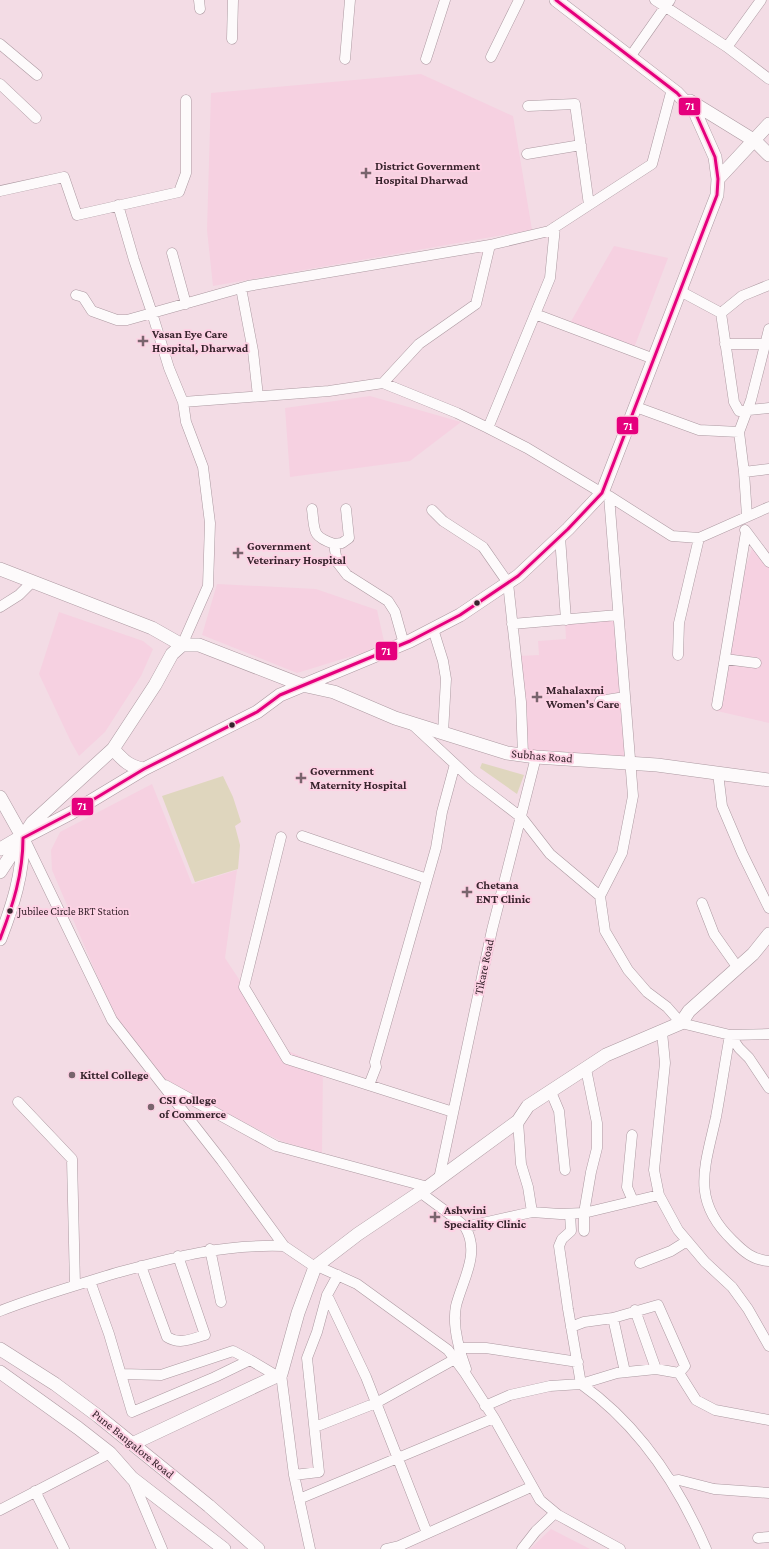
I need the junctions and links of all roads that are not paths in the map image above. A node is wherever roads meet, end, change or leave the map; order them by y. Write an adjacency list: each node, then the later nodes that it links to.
1 (233, 0): 9 (street)
2 (350, 0): 15 (street)
3 (445, 0): 14 (street)
4 (519, 0): 12 (street)
5 (556, 0): 13 (main road)
6 (655, 0): 8 (street)
7 (761, 0): 11 (street)
8 (667, 4): 11 (street); 13 (street)
9 (232, 39)
10 (0, 44): 16 (street)
11 (727, 47): 17 (street)
12 (491, 57)
13 (630, 57): 19 (main road)
14 (426, 59)
15 (345, 60)
16 (37, 75)
17 (769, 79)
18 (0, 84): 22 (street)
19 (675, 91): 24 (main road); 28 (main road); 31 (street)
20 (186, 100): 30 (street)
21 (528, 106): 25 (street)
22 (36, 118)
23 (769, 124): 24 (main road)
24 (755, 141): 27 (main road); 28 (main road)
25 (581, 145): 26 (street); 31 (street)
26 (527, 154)
27 (769, 155)
28 (718, 179): 37 (main road)
29 (0, 191): 30 (street)
30 (118, 205): 40 (street)
31 (589, 205): 32 (street)
32 (555, 227): 33 (street); 42 (street)
33 (490, 245): 36 (street); 47 (street)
34 (172, 253): 39 (street)
35 (769, 285): 41 (street)
36 (241, 288): 39 (street); 48 (street)
37 (680, 291): 41 (street); 46 (main road)
38 (76, 295): 40 (street)
39 (186, 304): 40 (street)
40 (152, 313): 49 (street)
41 (721, 313): 44 (street)
42 (535, 314): 46 (street); 53 (street)
43 (769, 329): 45 (street)
44 (725, 344): 45 (street); 52 (street)
45 (767, 344): 52 (street)
46 (654, 359): 50 (main road)
47 (383, 383): 48 (street); 53 (street)
48 (258, 396): 49 (street)
49 (183, 402): 78 (street)
50 (636, 407): 54 (street); 57 (main road)
51 (769, 408): 52 (street)
52 (746, 410): 54 (street)
53 (488, 428): 57 (street)
54 (739, 432): 56 (street)
55 (769, 469): 56 (street)
56 (744, 472): 62 (street)
57 (606, 494): 65 (main road); 66 (street); 73 (street)
58 (769, 506): 62 (street)
59 (312, 509): 67 (street)
60 (346, 509): 67 (street)
61 (432, 510): 71 (street)
62 (747, 516): 63 (street)
63 (737, 521): 64 (street); 66 (street)
64 (746, 532): 68 (street); 80 (street)
65 (560, 537): 71 (main road); 74 (street)
66 (699, 538): 79 (street)
67 (334, 544): 77 (street)
68 (769, 562)
69 (0, 569): 70 (main road)
70 (32, 582): 72 (street); 78 (main road)
71 (508, 583): 75 (street); 76 (main road)
72 (0, 607)
73 (618, 615): 74 (street); 83 (street)
74 (566, 620): 75 (street)
75 (512, 624): 89 (street)
76 (433, 629): 77 (main road); 87 (street)
77 (404, 644): 82 (main road)
78 (182, 645): 82 (main road, Subhas Road); 88 (main road)
79 (678, 654)
80 (725, 659): 81 (street); 85 (street)
81 (756, 663)
82 (302, 685): 86 (main road, Subhas Road); 93 (main road)
83 (625, 697): 84 (street); 91 (street)
84 (600, 701)
85 (717, 705)
86 (410, 722): 87 (main road, Subhas Road); 92 (street)
87 (443, 733): 89 (main road, Subhas Road)
88 (113, 749): 93 (main road); 99 (main road)
89 (523, 755): 90 (main road, Subhas Road)
90 (536, 757): 91 (main road, Subhas Road); 97 (street, Tikare Road)
91 (630, 763): 94 (main road, Subhas Road); 105 (street)
92 (455, 764): 97 (street); 104 (street)
93 (144, 769): 99 (main road)
94 (718, 773): 95 (main road, Subhas Road); 107 (street)
95 (769, 780)
96 (0, 797): 99 (main road)
97 (522, 818): 105 (street); 121 (street, Tikare Road)
98 (302, 836): 104 (street)
99 (23, 837): 101 (main road); 102 (main road); 103 (main road); 109 (main road); 116 (street)
100 (281, 837): 117 (street)
101 (0, 839)
102 (0, 849)
103 (0, 872)
104 (427, 879): 117 (street)
105 (600, 896): 111 (street)
106 (702, 903): 110 (street)
107 (769, 908)
108 (769, 934): 110 (main road)
109 (0, 939)
110 (738, 968): 111 (main road)
111 (681, 1023): 112 (main road); 114 (street)
112 (662, 1032): 115 (main road); 127 (street)
113 (769, 1034): 114 (street)
114 (730, 1035): 118 (street); 138 (street)
115 (586, 1069): 119 (main road); 130 (street)
116 (161, 1083): 126 (street); 135 (street)
117 (369, 1085): 121 (street)
118 (769, 1088)
119 (551, 1092): 122 (main road); 124 (street)
120 (18, 1102): 144 (street)
121 (453, 1112): 125 (street, Tikare Road)
122 (518, 1121): 125 (main road); 129 (street)
123 (632, 1135): 128 (street)
124 (565, 1170)
125 (439, 1178): 126 (main road)
126 (424, 1190): 132 (street); 141 (main road)
127 (659, 1195): 128 (street); 134 (street)
128 (633, 1200): 130 (street)
129 (532, 1212): 131 (street); 132 (street)
130 (584, 1213): 131 (street); 133 (street)
131 (570, 1214): 150 (street)
132 (465, 1227): 152 (street)
133 (584, 1231)
134 (687, 1241): 139 (street); 151 (street)
135 (284, 1246): 136 (street); 141 (street)
136 (210, 1249): 137 (street); 146 (street)
137 (178, 1256): 140 (street); 140 (street)
138 (769, 1261)
139 (640, 1263)
140 (141, 1266): 143 (street)
141 (315, 1267): 142 (street); 162 (main road)
142 (338, 1275): 145 (street); 154 (street)
143 (90, 1281): 144 (street); 161 (street)
144 (75, 1285): 148 (street)
145 (327, 1295): 165 (street); 169 (street)
146 (222, 1302)
147 (635, 1310): 149 (street); 157 (street); 160 (street)
148 (0, 1311)
149 (613, 1318): 150 (street); 159 (street)
150 (572, 1327): 156 (street)
151 (769, 1346)
152 (459, 1348): 156 (street); 164 (street)
153 (0, 1349): 170 (main road, Pune Bangalore Road)
154 (455, 1359): 164 (street); 165 (street)
155 (250, 1360): 161 (street); 161 (street); 162 (street)
156 (578, 1362): 163 (street)
157 (656, 1369): 159 (street); 160 (street)
158 (0, 1372): 171 (main road, Pune Bangalore Road)
159 (625, 1372): 163 (street)
160 (678, 1372): 168 (street)
161 (121, 1374)
162 (279, 1375): 170 (main road); 173 (street)
163 (582, 1384): 166 (street); 175 (street)
164 (472, 1385): 166 (street)
165 (376, 1404): 169 (street); 172 (street)
166 (485, 1406): 167 (street)
167 (494, 1418): 172 (street); 176 (street)
168 (769, 1420)
169 (315, 1427): 173 (street)
170 (132, 1444): 189 (main road, Pune Bangalore Road)
171 (110, 1453): 174 (main road, Pune Bangalore Road); 177 (street)
172 (397, 1458): 179 (street); 182 (street)
173 (294, 1475): 179 (street)
174 (132, 1478): 187 (street); 188 (main road, Pune Bangalore Road)
175 (672, 1481): 178 (street); 194 (street)
176 (531, 1487): 181 (street); 182 (street)
177 (35, 1491): 180 (street); 186 (street)
178 (769, 1493)
179 (299, 1499): 190 (street)
180 (0, 1510)
181 (556, 1513): 192 (street); 193 (street)
182 (427, 1533): 185 (street)
183 (769, 1537): 184 (street)
184 (758, 1538)
185 (400, 1547): 191 (street)
186 (64, 1549)
187 (162, 1549)
188 (224, 1549)
189 (258, 1549)
190 (310, 1549)
191 (386, 1549)
192 (522, 1549)
193 (620, 1549)
194 (706, 1549)

